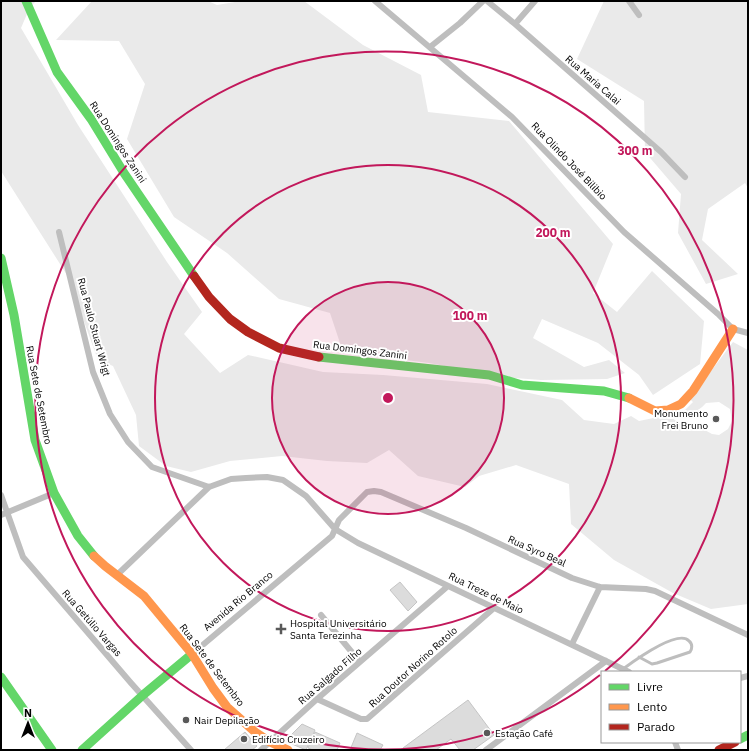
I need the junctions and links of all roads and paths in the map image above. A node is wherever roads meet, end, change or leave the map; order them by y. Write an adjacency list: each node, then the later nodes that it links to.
1 (26, 1): 13 (street, Rua Domingos Zanini)
2 (375, 1): 9 (street, Rua Olindo José Bilibio)
3 (483, 1): 9 (street)
4 (487, 1): 8 (street, Rua Maria Calai)
5 (535, 1): 8 (street)
6 (629, 1): 7 (street)
7 (639, 15)
8 (515, 24): 10 (street, Rua Maria Calai)
9 (430, 47): 13 (street, Rua Olindo José Bilibio)
10 (685, 177)
11 (59, 232): 15 (street, Rua Paulo Stuart Wrigt)
12 (1, 258): 16 (street, Rua Sete de Setembro)
13 (732, 329): 14 (street)
14 (748, 333)
15 (209, 486): 19 (street); 20 (street)
16 (54, 493): 18 (street); 20 (street, Rua Sete de Setembro)
17 (1, 495): 18 (street, Rua Getúlio Vargas)
18 (4, 514): 33 (street, Rua Getúlio Vargas)
19 (334, 530): 21 (street, Rua Treze de Maio); 22 (street, Rua Syro Beal); 27 (street, Avenida Rio Branco)
20 (118, 574): 27 (street, Rua Sete de Setembro)
21 (448, 586): 23 (street, Rua Treze de Maio); 30 (street, Rua Salgado Filho)
22 (600, 587): 25 (street, Rua Syro Beal); 26 (street)
23 (494, 608): 26 (street, Rua Treze de Maio); 34 (street, Rua Doutor Norino Rotolo)
24 (321, 615): 30 (street)
25 (748, 635)
26 (572, 644): 29 (street, Rua Treze de Maio)
27 (192, 654): 33 (street, Avenida Rio Branco); 35 (street, Rua Sete de Setembro)
28 (639, 657): 28 (lane); 31 (lane)
29 (606, 661): 31 (street, Rua Treze de Maio); 42 (street)
30 (360, 662): 34 (street, Rua Salgado Filho)
31 (626, 671)
32 (1, 676): 37 (street)
33 (143, 696): 38 (street, Avenida Rio Branco); 39 (street, Rua Getúlio Vargas)
34 (317, 699): 35 (street, Rua Salgado Filho)
35 (270, 742): 40 (street, Rua Salgado Filho); 41 (street, Rua Sete de Setembro)
36 (733, 743): 43 (street)
37 (52, 750)
38 (82, 750)
39 (191, 750)
40 (261, 750)
41 (288, 750)
42 (486, 750)
43 (718, 750)

